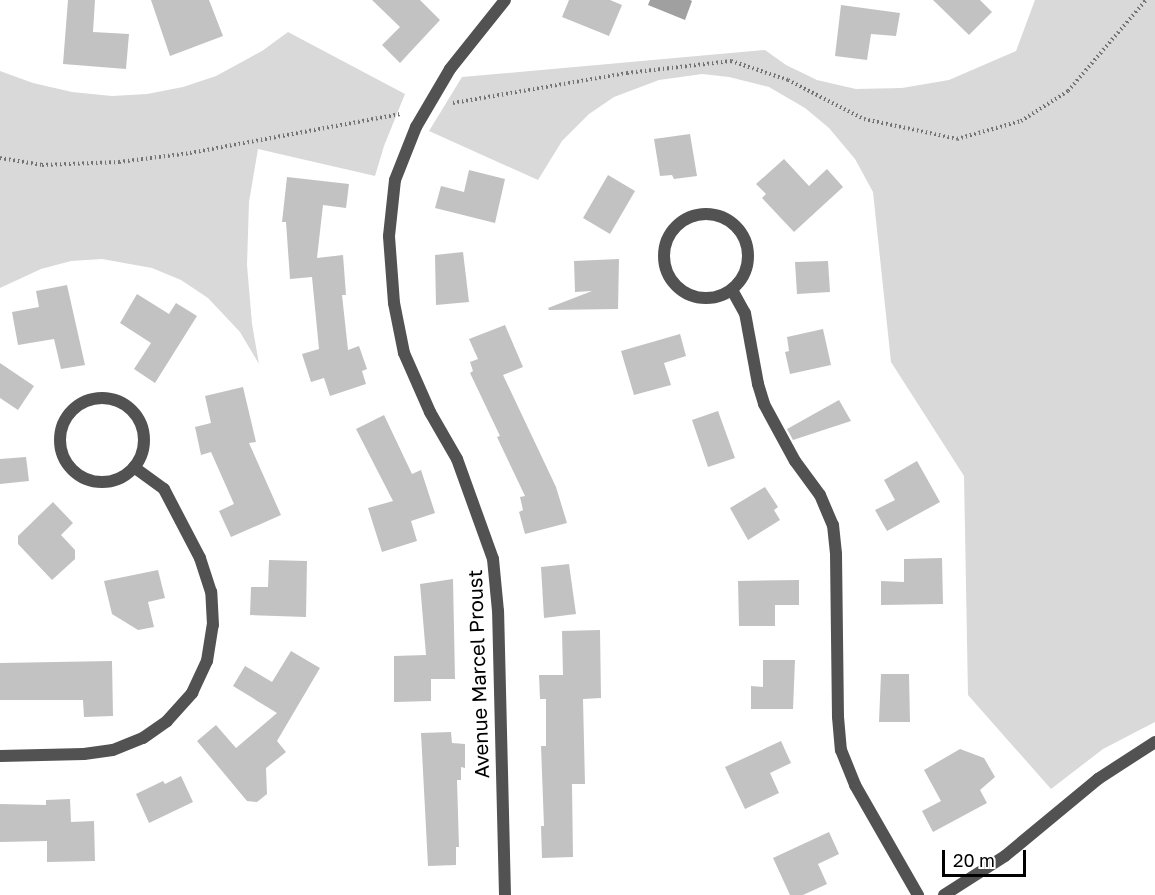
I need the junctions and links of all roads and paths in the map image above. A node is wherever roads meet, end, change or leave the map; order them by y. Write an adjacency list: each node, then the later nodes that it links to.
1 (505, 0): 3 (street, Avenue Marcel Proust)
2 (1146, 0): 3 (path)
3 (431, 102): 4 (path); 9 (street, Avenue Marcel Proust)
4 (0, 158)
5 (732, 290): 5 (street); 10 (street)
6 (134, 467): 6 (street); 8 (street)
7 (1155, 742): 11 (street)
8 (0, 756)
9 (505, 895)
10 (918, 895)
11 (944, 895)

